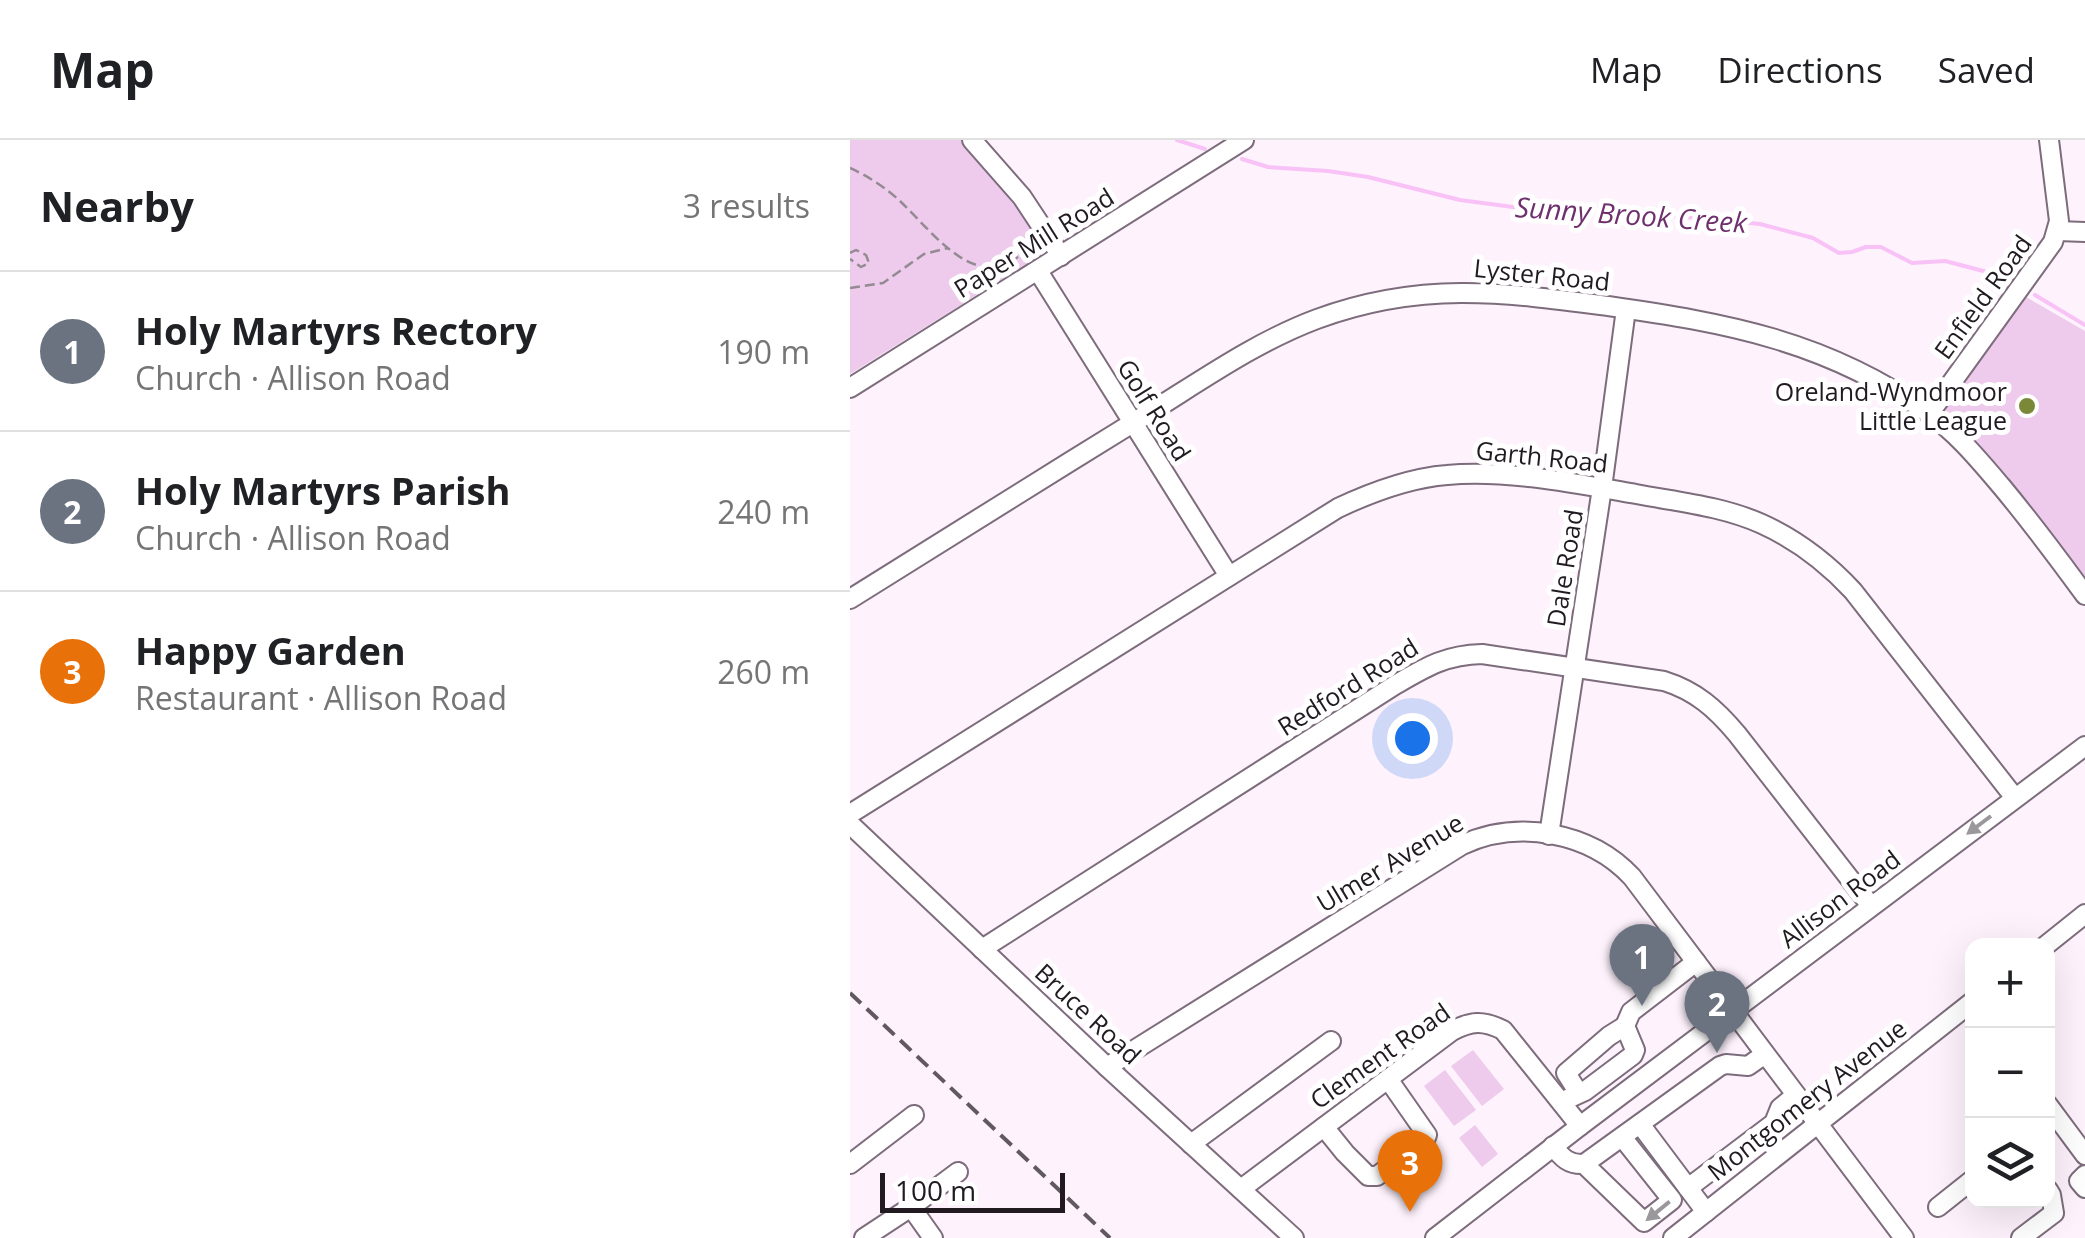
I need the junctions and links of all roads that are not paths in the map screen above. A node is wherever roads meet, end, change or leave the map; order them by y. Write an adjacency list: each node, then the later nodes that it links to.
1 (972, 140): 6 (street)
2 (1244, 140): 6 (street, Paper Mill Road)
3 (2049, 140): 4 (street)
4 (2058, 231): 5 (street, Enfield Road); 10 (street, Enfield Road)
5 (2085, 232)
6 (1061, 256): 7 (street, Paper Mill Road)
7 (1038, 271): 9 (street, Paper Mill Road); 11 (street, Golf Road)
8 (1626, 309): 10 (street, Lyster Road); 11 (street, Lyster Road); 12 (street, Dale Road)
9 (850, 388)
10 (1929, 414): 14 (street, Lyster Road)
11 (1132, 423): 13 (street, Golf Road); 15 (street, Lyster Road)
12 (1602, 488): 13 (street, Garth Road); 16 (street, Dale Road); 18 (street, Garth Road)
13 (1229, 576): 19 (street, Garth Road)
14 (2085, 595)
15 (850, 599)
16 (1575, 668): 21 (street, Dale Road); 22 (street, Redford Road); 25 (street, Redford Road)
17 (2085, 746): 18 (street, Allison Road)
18 (2015, 798): 22 (street, Allison Road, one-way to 22)
19 (850, 814)
20 (850, 824): 25 (street, Bruce Road)
21 (1549, 835): 26 (street, Ulmer Avenue); 34 (street, Ulmer Avenue)
22 (1871, 906): 28 (street, Allison Road)
23 (2085, 914): 24 (street)
24 (2055, 938)
25 (982, 949): 34 (street, Bruce Road)
26 (1696, 962): 28 (street, Ulmer Avenue); 29 (street)
27 (1965, 1007): 43 (street, Montgomery Avenue)
28 (1734, 1012): 32 (street, Ulmer Avenue); 33 (street, Allison Road)
29 (1626, 1026): 31 (street); 38 (street)
30 (1331, 1041): 48 (street)
31 (1634, 1053): 35 (street); 38 (street)
32 (1766, 1054): 37 (street); 39 (street, Ulmer Avenue)
33 (1670, 1058): 35 (street, Allison Road); 37 (street)
34 (1107, 1068): 48 (street, Bruce Road)
35 (1654, 1070): 45 (street, Allison Road)
36 (1388, 1079): 40 (street, Clement Road); 46 (street, Clement Road); 46 (street)
37 (1692, 1087): 44 (street)
38 (1578, 1092): 40 (street)
39 (1796, 1095): 43 (street, Ulmer Avenue); 56 (street)
40 (1561, 1102): 45 (street, Clement Road)
41 (2055, 1114): 50 (street)
42 (914, 1115): 51 (street)
43 (1817, 1123): 62 (street, Montgomery Avenue); 68 (street, Ulmer Avenue)
44 (1640, 1124): 47 (street); 56 (street)
45 (1580, 1126): 49 (street, Allison Road)
46 (1324, 1127): 58 (street, Clement Road)
47 (1622, 1137): 52 (street); 52 (street, one-way to 52)
48 (1191, 1144): 58 (street, Bruce Road)
49 (1554, 1146): 52 (street); 66 (street, Allison Road)
50 (2085, 1155)
51 (850, 1164)
52 (1584, 1164)
53 (958, 1172): 59 (street)
54 (2085, 1175): 57 (street)
55 (1965, 1186): 60 (street)
56 (1688, 1188): 62 (street)
57 (2085, 1188)
58 (1240, 1189): 65 (street, Bruce Road)
59 (911, 1207): 63 (street); 64 (street)
60 (1938, 1207)
61 (2053, 1208): 69 (street)
62 (1706, 1212): 67 (street, Montgomery Avenue)
63 (876, 1234)
64 (933, 1238)
65 (1294, 1238)
66 (1436, 1238)
67 (1673, 1238)
68 (1904, 1238)
69 (2021, 1238)

